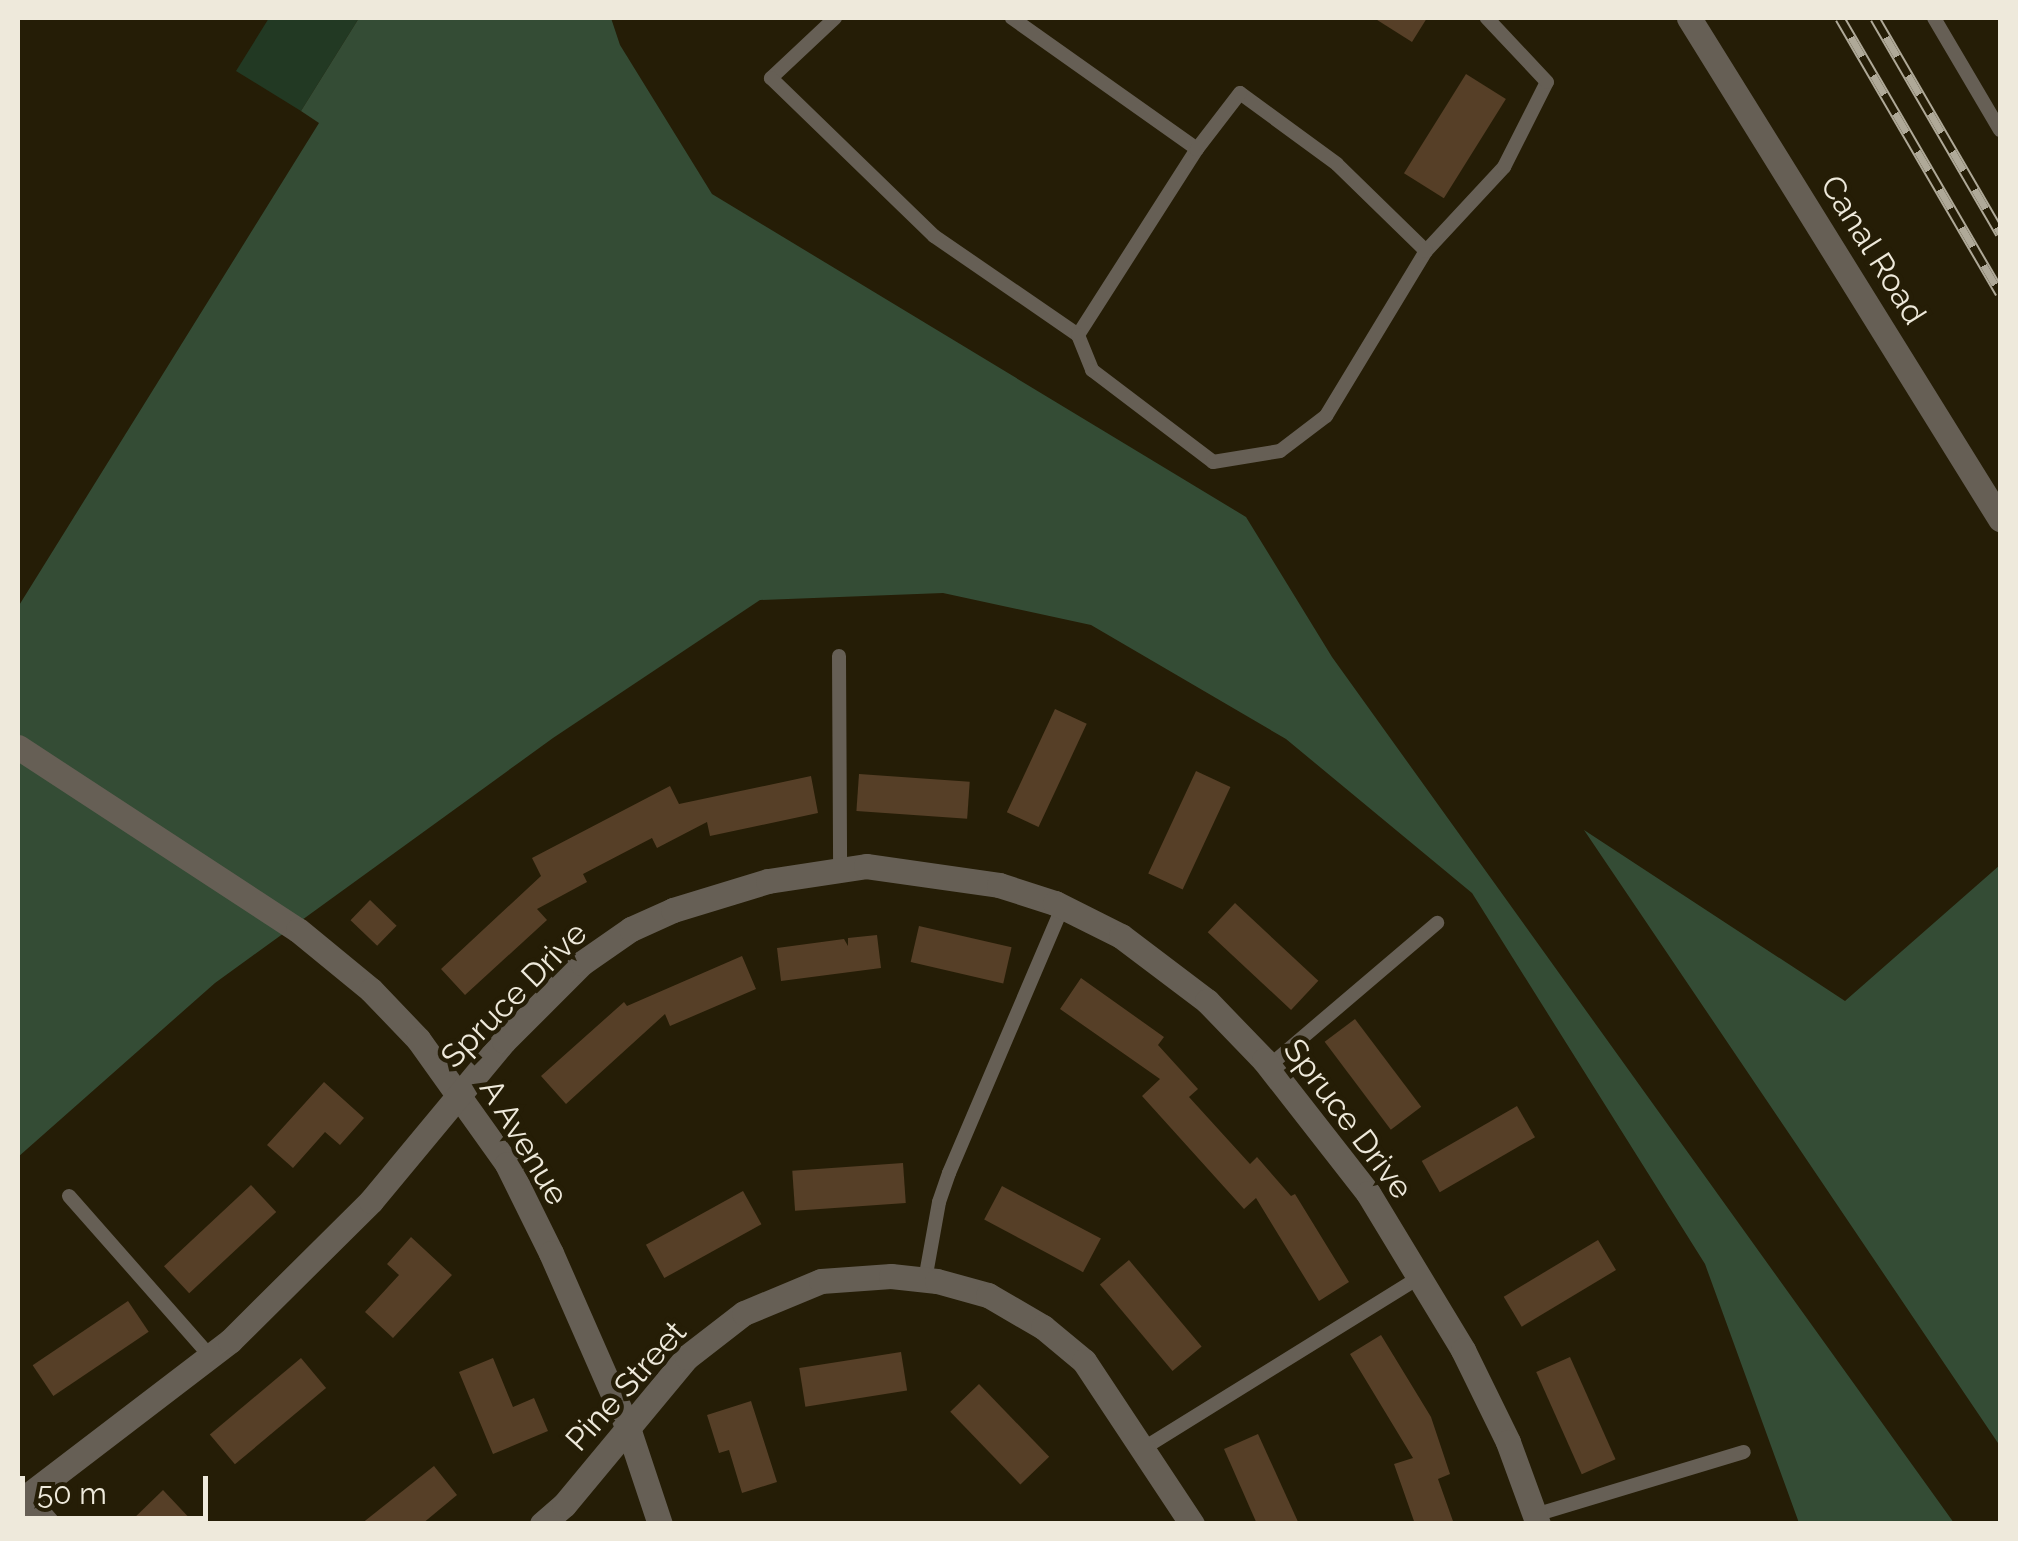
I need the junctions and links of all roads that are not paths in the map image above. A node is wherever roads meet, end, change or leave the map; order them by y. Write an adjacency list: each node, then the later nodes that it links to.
1 (835, 18): 9 (lane)
2 (1012, 18): 7 (lane)
3 (1488, 18): 8 (lane)
4 (1689, 18): 10 (street, Canal Road)
5 (1934, 18): 6 (lane)
6 (2000, 130)
7 (1198, 149): 8 (lane); 9 (lane)
8 (1426, 250): 9 (lane)
9 (1078, 335)
10 (2000, 519)
11 (838, 656): 13 (lane)
12 (18, 748): 17 (street, A Avenue)
13 (840, 870): 14 (street, Spruce Drive); 17 (street, Spruce Drive)
14 (1063, 906): 16 (street, Spruce Drive); 20 (lane)
15 (1437, 923): 16 (lane)
16 (1269, 1066): 19 (street, Spruce Drive)
17 (459, 1094): 21 (street, Spruce Drive); 22 (street, A Avenue)
18 (69, 1196): 21 (lane)
19 (1420, 1277): 23 (lane); 26 (street, Spruce Drive)
20 (925, 1280): 22 (street, Pine Street); 23 (street, Pine Street)
21 (210, 1356): 25 (street, Spruce Drive)
22 (628, 1428): 28 (street, Pine Street); 29 (street, A Avenue)
23 (1144, 1448): 30 (street, Pine Street)
24 (1744, 1452): 26 (lane)
25 (21, 1501): 27 (street)
26 (1537, 1519)
27 (48, 1524)
28 (542, 1524)
29 (660, 1524)
30 (1192, 1524)

